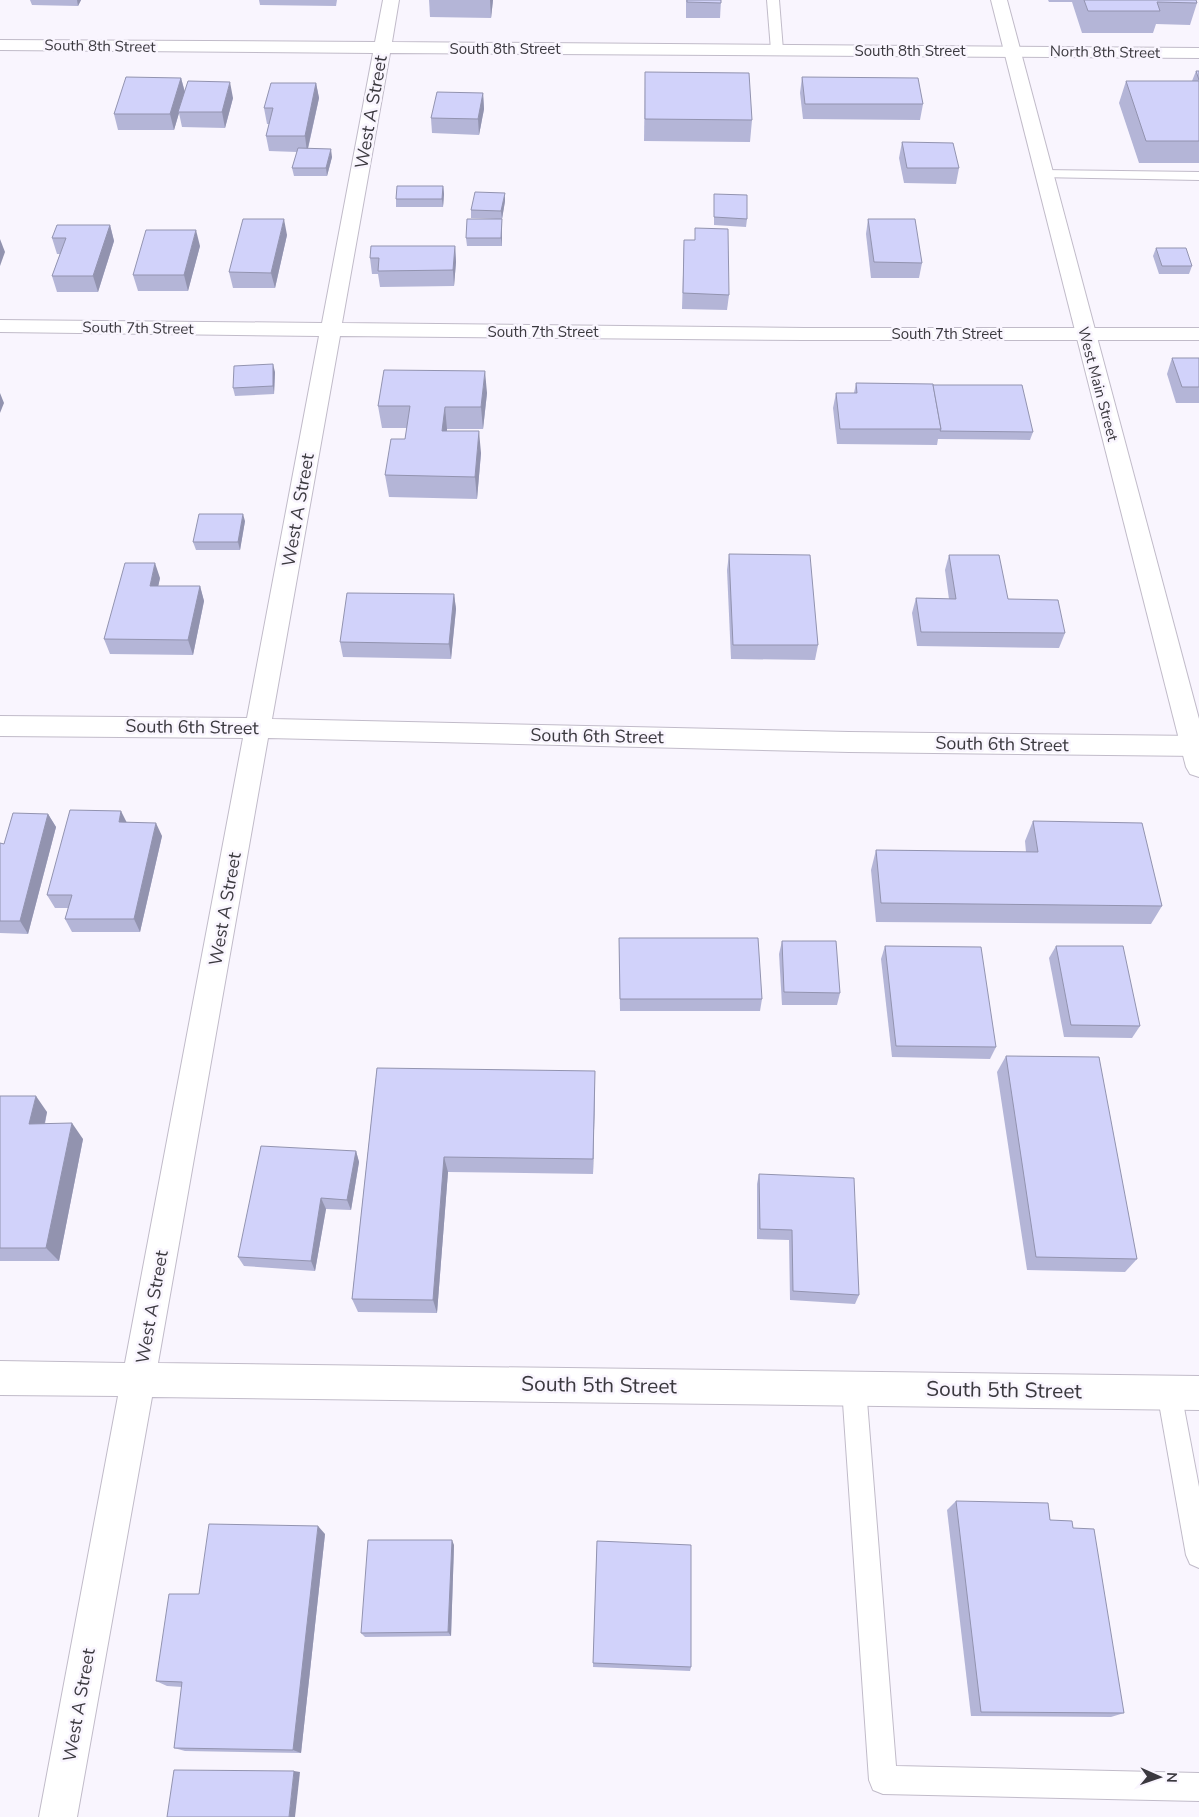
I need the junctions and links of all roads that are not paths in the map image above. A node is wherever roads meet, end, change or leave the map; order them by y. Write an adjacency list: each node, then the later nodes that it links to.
1 (391, 0): 5 (street, West A Street)
2 (773, 0): 6 (lane)
3 (999, 0): 7 (street, West Main Street)
4 (0, 45): 5 (street, South 8th Street)
5 (382, 49): 6 (street, South 8th Street); 12 (street, West A Street)
6 (777, 50): 7 (street, South 8th Street)
7 (1011, 51): 8 (street, North 8th Street); 9 (street, West Main Street)
8 (1199, 53)
9 (1043, 174): 10 (lane); 13 (street, West Main Street)
10 (1199, 176)
11 (0, 326): 12 (street, South 7th Street)
12 (331, 330): 13 (street, South 7th Street); 16 (street, West A Street)
13 (1085, 333): 14 (street, South 7th Street); 17 (street, West Main Street)
14 (1199, 334)
15 (0, 726): 16 (street, South 6th Street)
16 (258, 728): 17 (street, South 6th Street); 19 (street, West A Street)
17 (1197, 753)
18 (0, 1378): 19 (street, South 5th Street)
19 (138, 1380): 20 (street, South 5th Street); 24 (street, West A Street)
20 (854, 1388): 21 (street, South 5th Street); 23 (lane)
21 (1184, 1392): 22 (lane)
22 (1199, 1555)
23 (1199, 1786)
24 (58, 1817)

